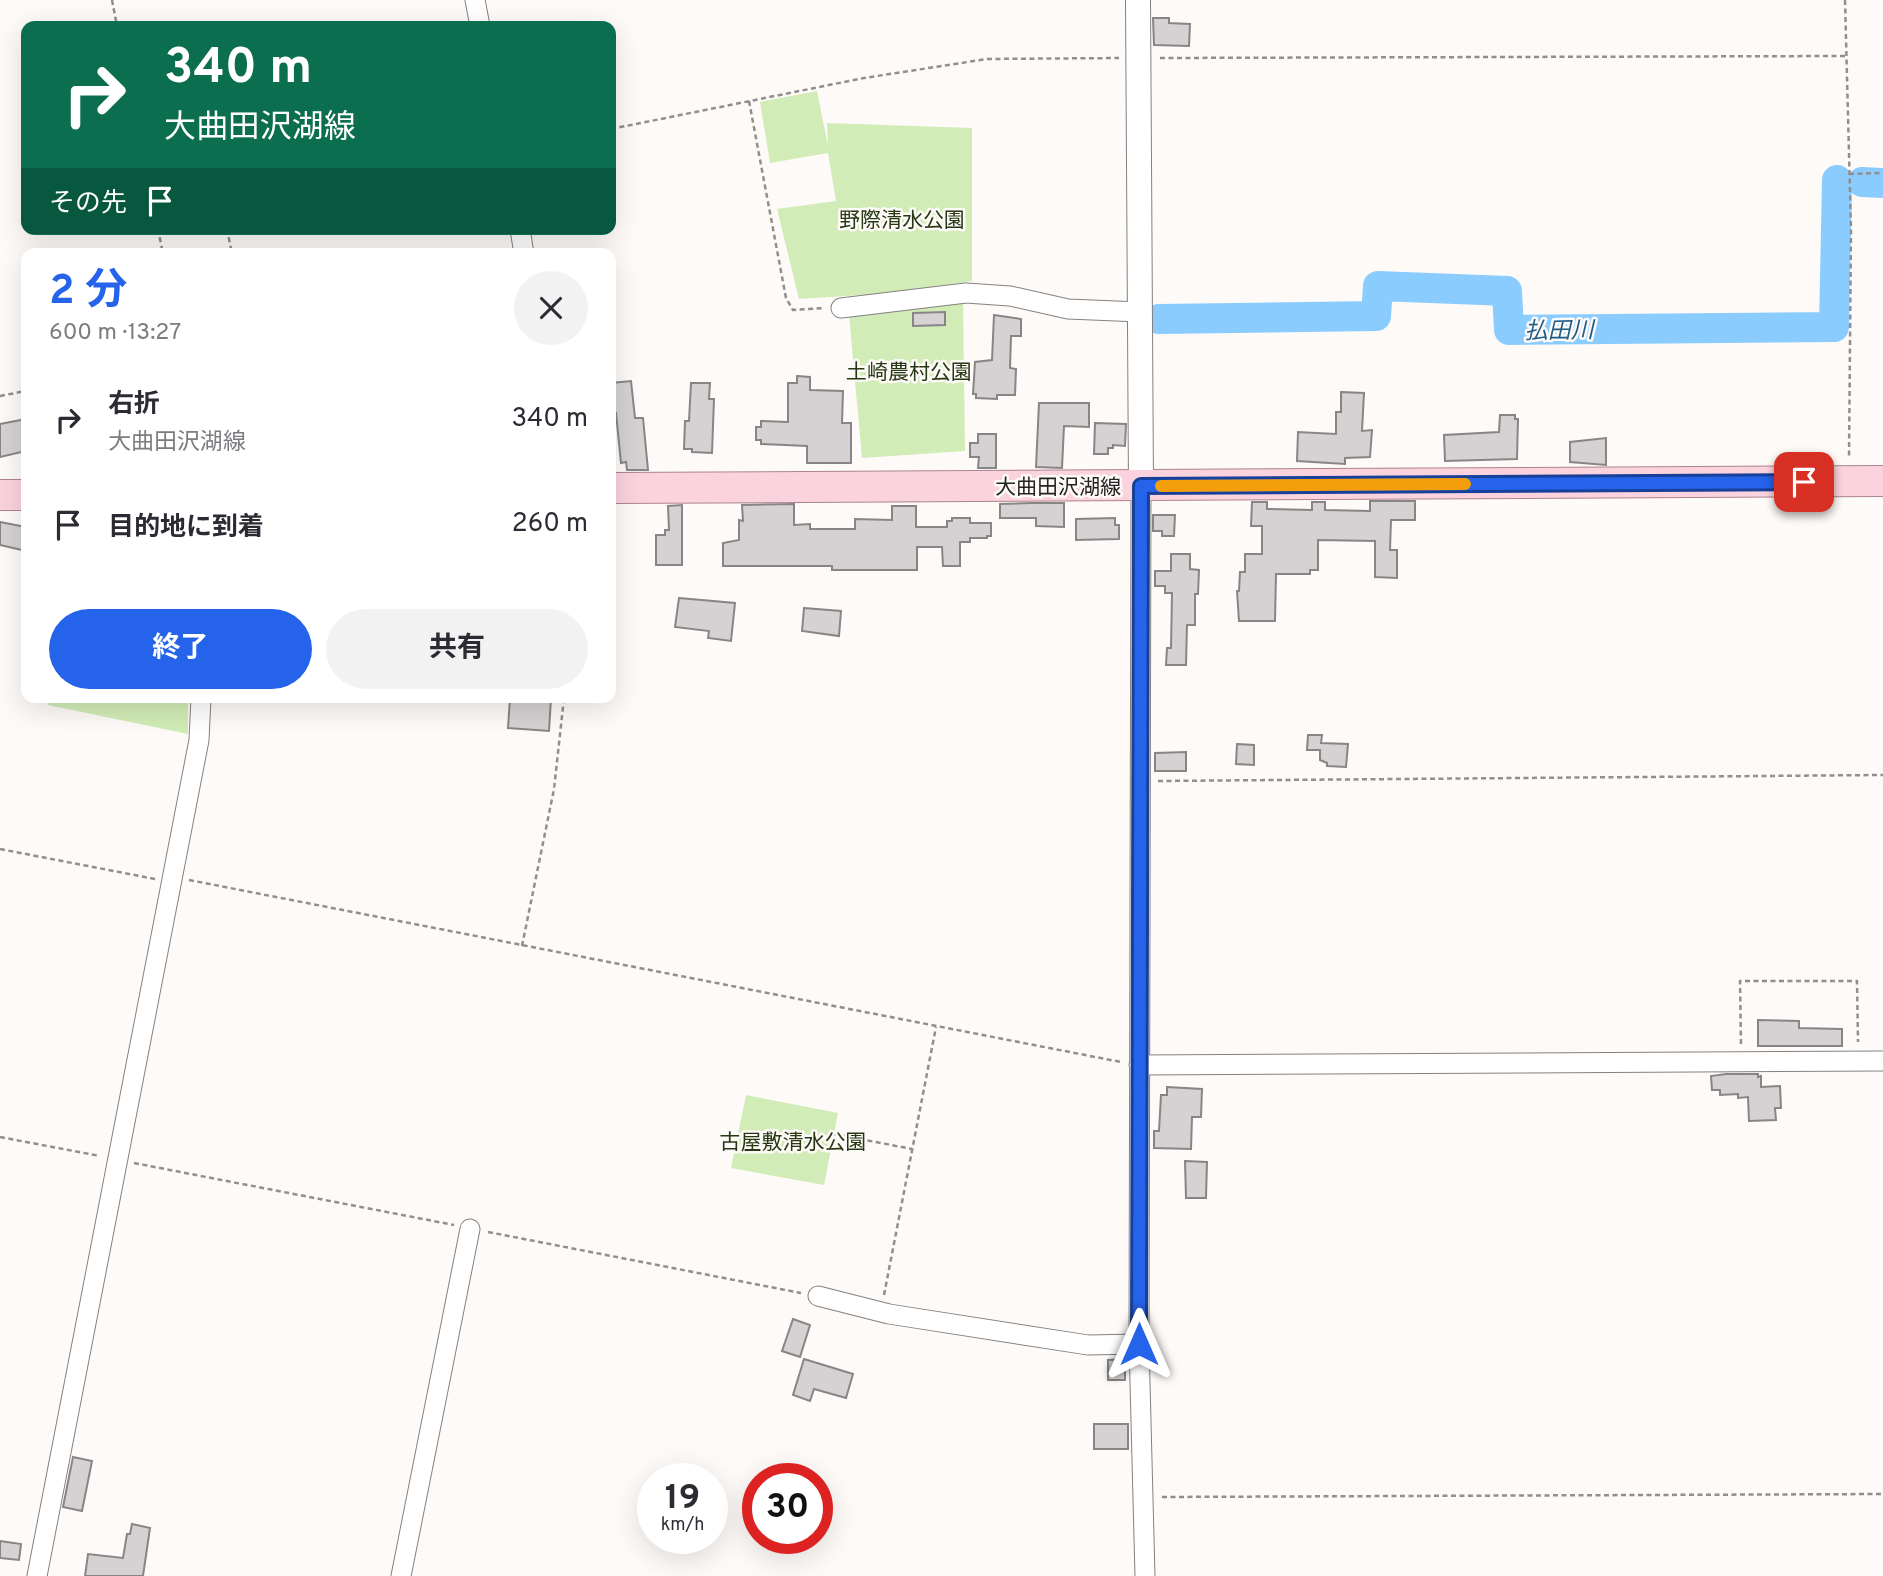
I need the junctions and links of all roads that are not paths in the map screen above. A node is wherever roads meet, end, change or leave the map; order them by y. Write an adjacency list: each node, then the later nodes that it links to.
1 (475, 0): 3 (street)
2 (1138, 0): 5 (street)
3 (479, 21)
4 (841, 308): 5 (street)
5 (1140, 312): 7 (street)
6 (1883, 481): 7 (main road, 大曲田沢湖線)
7 (1141, 486): 8 (main road, 大曲田沢湖線); 13 (street)
8 (616, 488)
9 (0, 495): 10 (main road)
10 (21, 495)
11 (201, 703): 17 (street)
12 (1883, 1061): 13 (street)
13 (1139, 1065): 16 (street)
14 (470, 1229): 18 (street)
15 (818, 1296): 16 (street)
16 (1139, 1344): 19 (street)
17 (37, 1576)
18 (401, 1576)
19 (1145, 1576)

